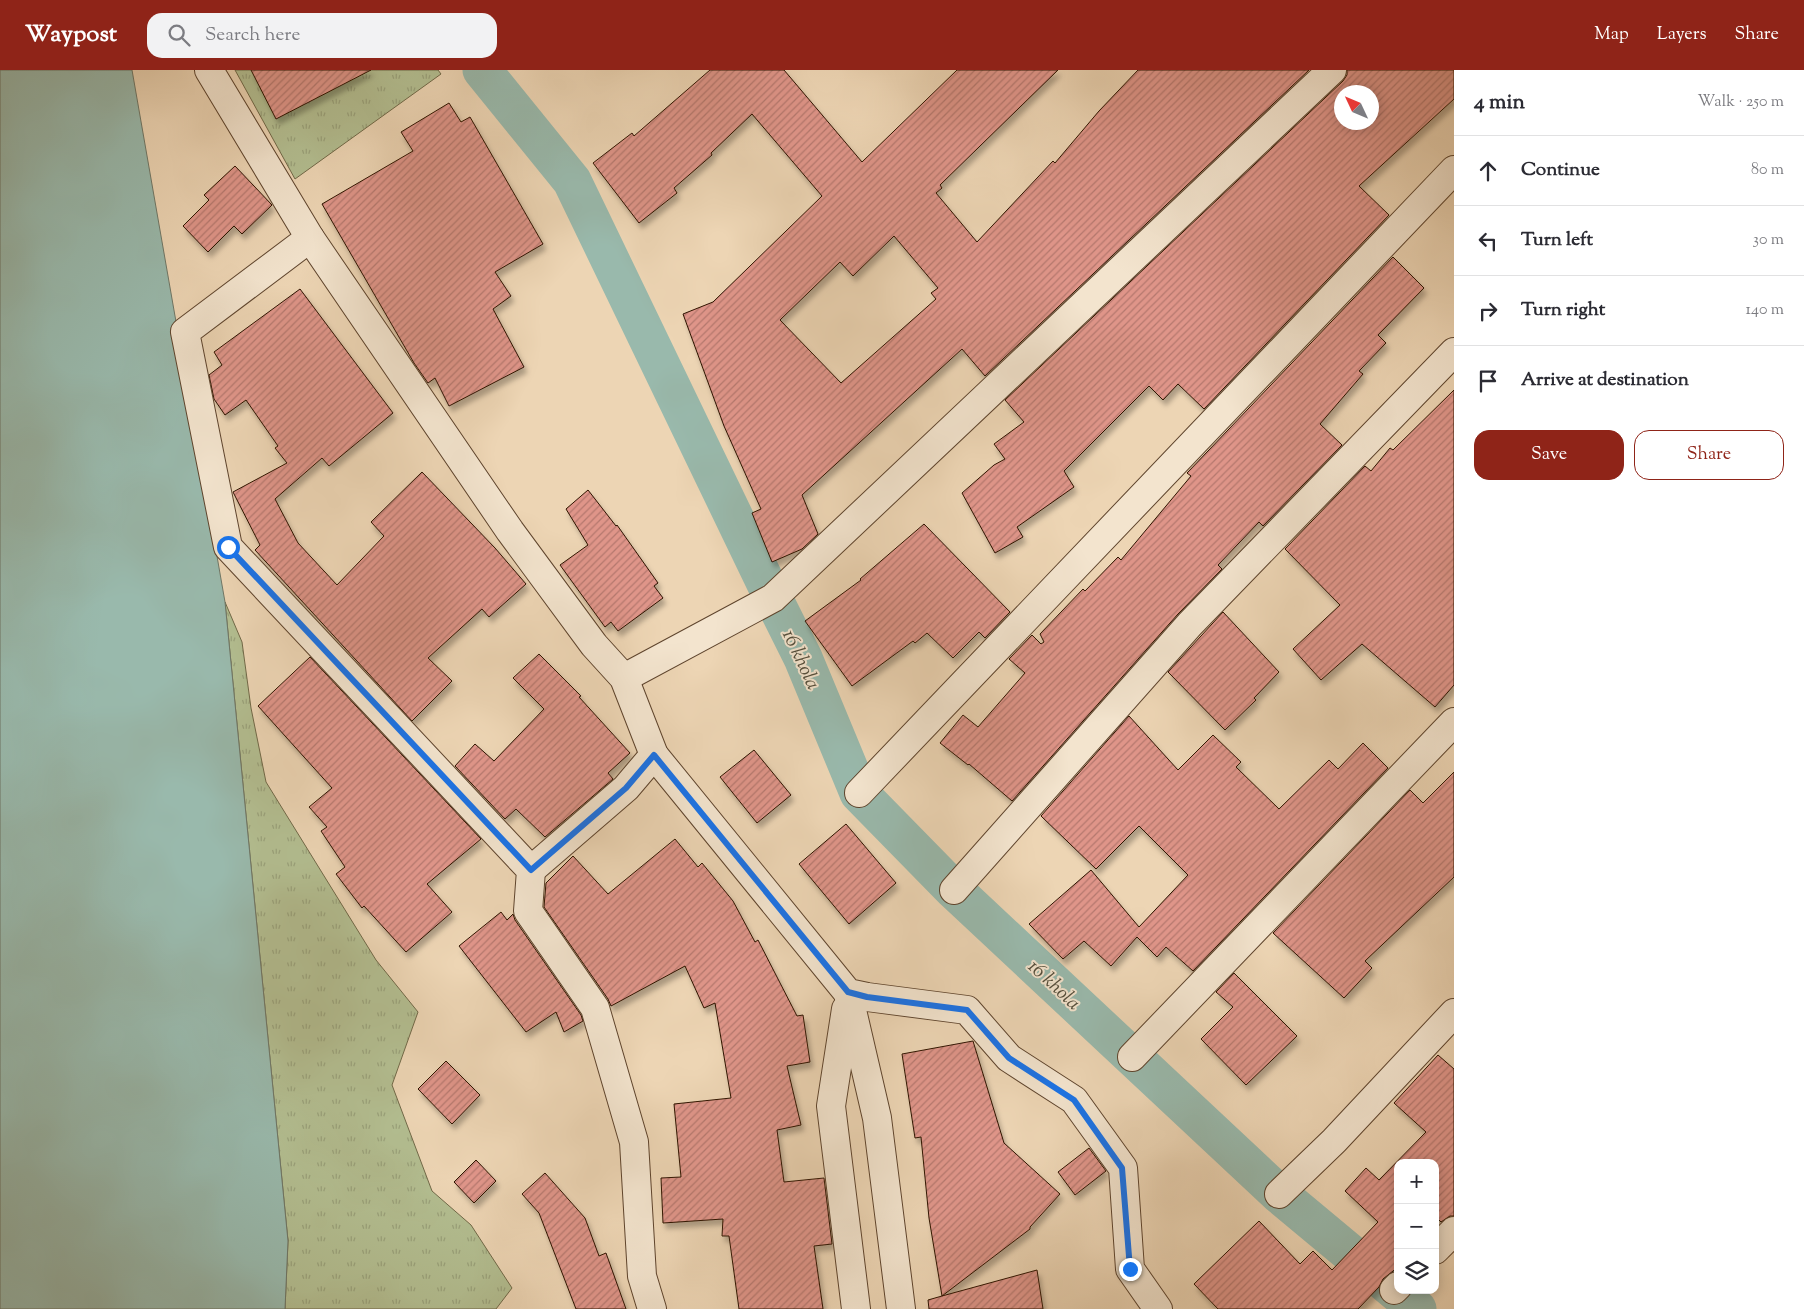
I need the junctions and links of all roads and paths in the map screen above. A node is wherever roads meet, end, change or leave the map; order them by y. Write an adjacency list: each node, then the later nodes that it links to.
1 (209, 70): 4 (street)
2 (1332, 70): 6 (street)
3 (1454, 170): 9 (street)
4 (310, 238): 6 (street); 10 (street)
5 (1454, 352): 11 (street)
6 (624, 678): 8 (street)
7 (1454, 722): 14 (street)
8 (654, 755): 10 (street); 12 (street)
9 (859, 793)
10 (531, 870): 18 (street)
11 (954, 890)
12 (848, 992): 19 (street); 20 (street); 21 (street)
13 (1454, 1014): 15 (street)
14 (1132, 1057)
15 (1279, 1194)
16 (1454, 1232): 17 (street)
17 (1436, 1249)
18 (652, 1309)
19 (856, 1309)
20 (901, 1309)
21 (1158, 1309)

